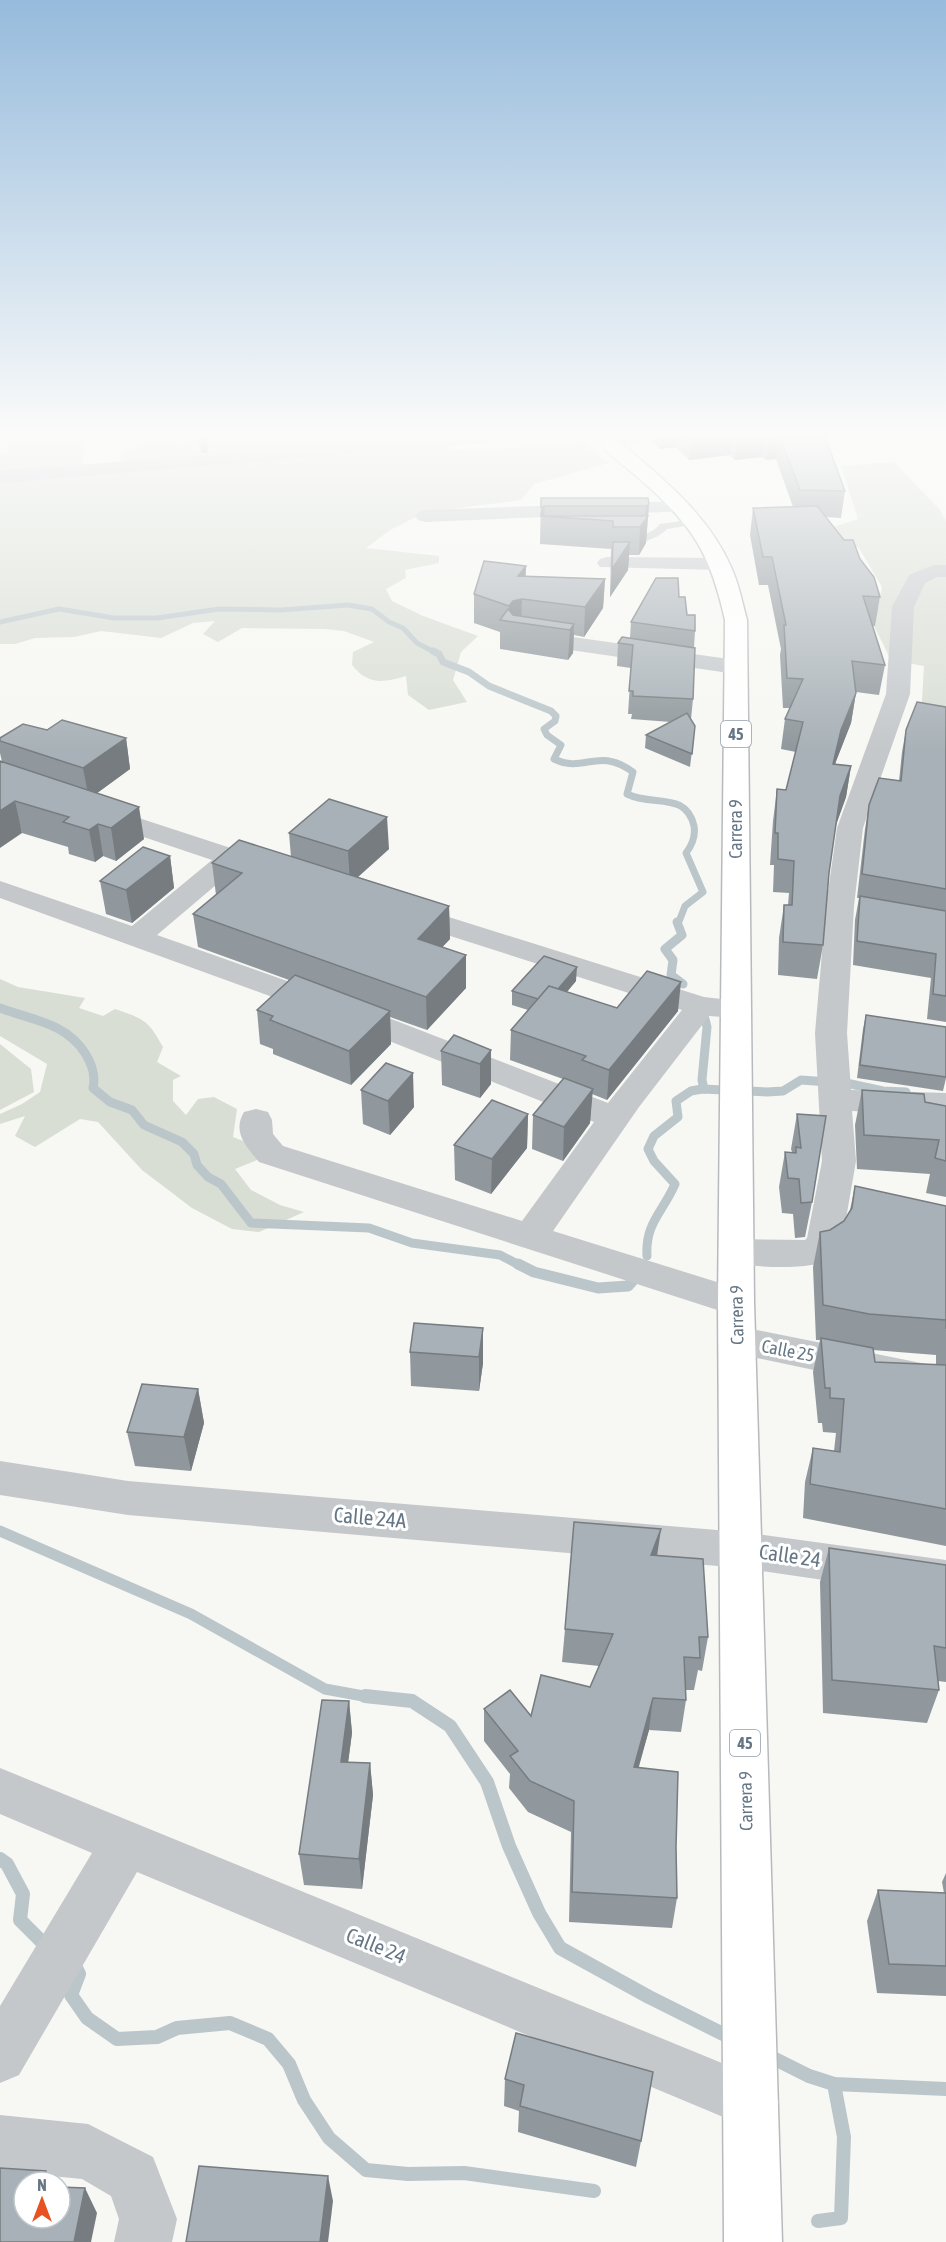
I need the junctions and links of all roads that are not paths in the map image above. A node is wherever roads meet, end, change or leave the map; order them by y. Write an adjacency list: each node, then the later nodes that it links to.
1 (705, 542): 3 (highway, Carrera 9 / 45)
2 (607, 563): 3 (street)
3 (720, 564): 6 (highway, Carrera 9 / 45)
4 (946, 571): 15 (street)
5 (521, 637): 6 (street)
6 (736, 667): 14 (highway, Carrera 9 / 45)
7 (77, 806): 8 (street)
8 (231, 858): 9 (street); 12 (street)
9 (287, 875)
10 (0, 889): 12 (street)
11 (388, 907): 13 (street)
12 (136, 938): 17 (street)
13 (701, 1006): 14 (street); 17 (street)
14 (736, 1009): 20 (highway, Carrera 9 / 45)
15 (836, 1100): 16 (street); 20 (street)
16 (946, 1104)
17 (615, 1118): 19 (street)
18 (256, 1120): 19 (street)
19 (530, 1237): 21 (street)
20 (736, 1252): 21 (highway, Carrera 9 / 45)
21 (736, 1302): 22 (highway, Carrera 9 / 45)
22 (737, 1341): 23 (street, Calle 25); 25 (highway, Carrera 9 / 45)
23 (946, 1383)
24 (0, 1478): 25 (street, Calle 24A)
25 (741, 1550): 26 (street, Calle 24); 30 (highway, Carrera 9 / 45)
26 (946, 1579)
27 (0, 1791): 28 (street, Calle 24)
28 (126, 1843): 29 (street); 30 (street, Calle 24)
29 (0, 2056)
30 (752, 2102): 33 (highway, Carrera 9 / 45)
31 (0, 2143): 32 (street)
32 (143, 2242)
33 (753, 2242)

